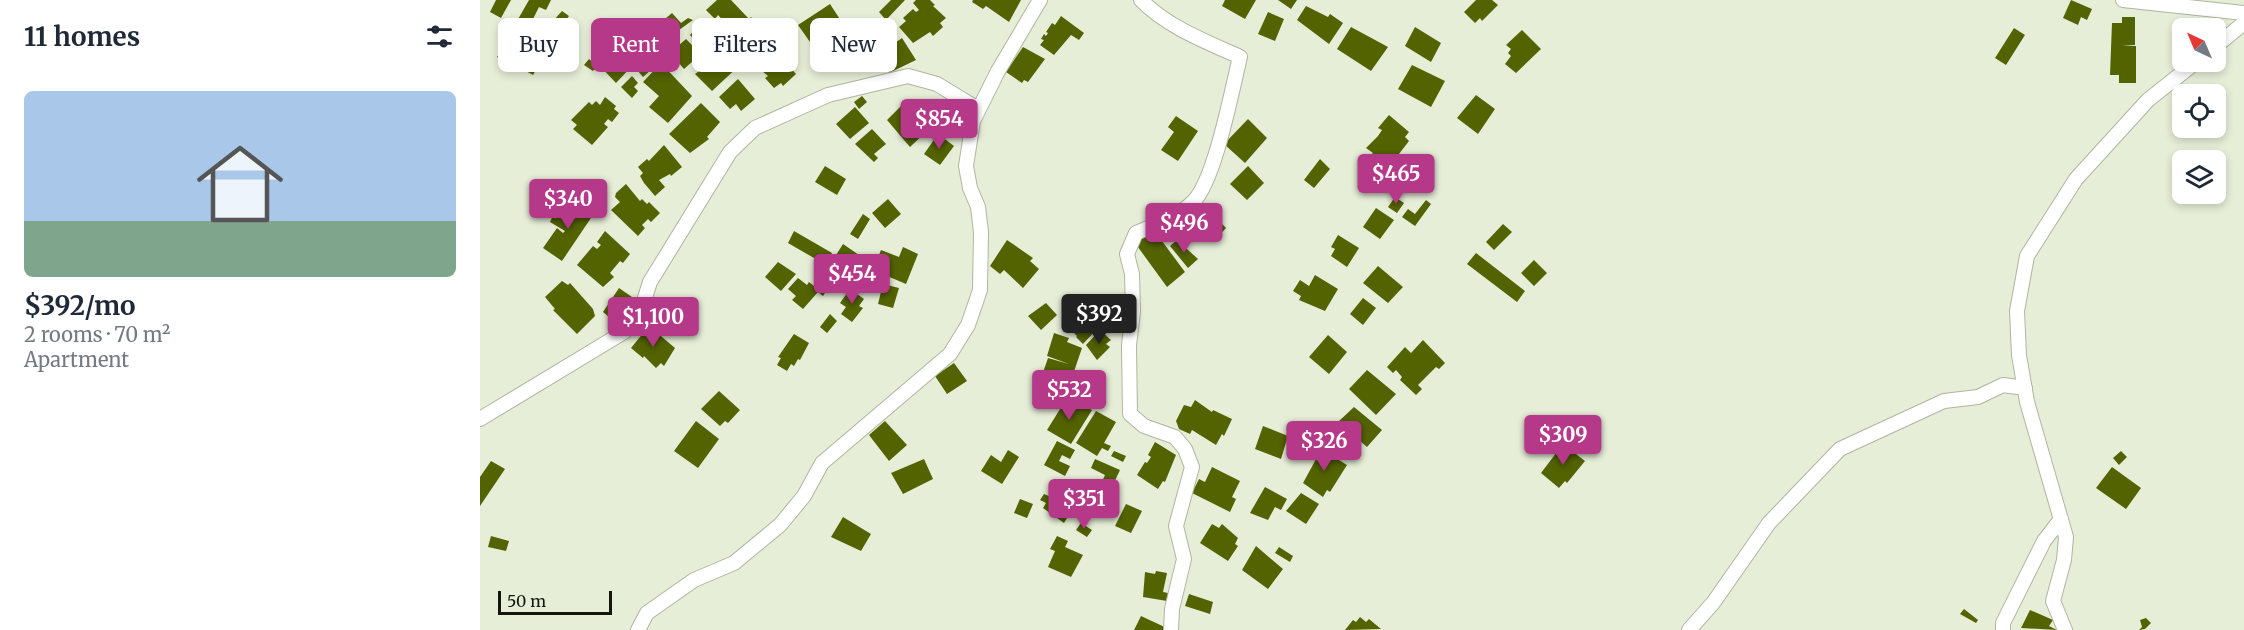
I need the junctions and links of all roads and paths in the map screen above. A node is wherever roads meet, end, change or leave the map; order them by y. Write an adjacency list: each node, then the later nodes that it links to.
1 (1040, 0): 8 (street)
2 (1142, 0): 13 (street)
3 (2123, 0): 4 (street)
4 (2244, 13)
5 (2244, 23): 6 (street)
6 (2226, 38)
7 (2183, 72): 9 (street)
8 (978, 109): 10 (street); 12 (street)
9 (2025, 388): 11 (street); 14 (street)
10 (480, 419)
11 (2061, 519): 15 (street); 16 (street)
12 (638, 630)
13 (1171, 630)
14 (1689, 630)
15 (2003, 630)
16 (2065, 630)

